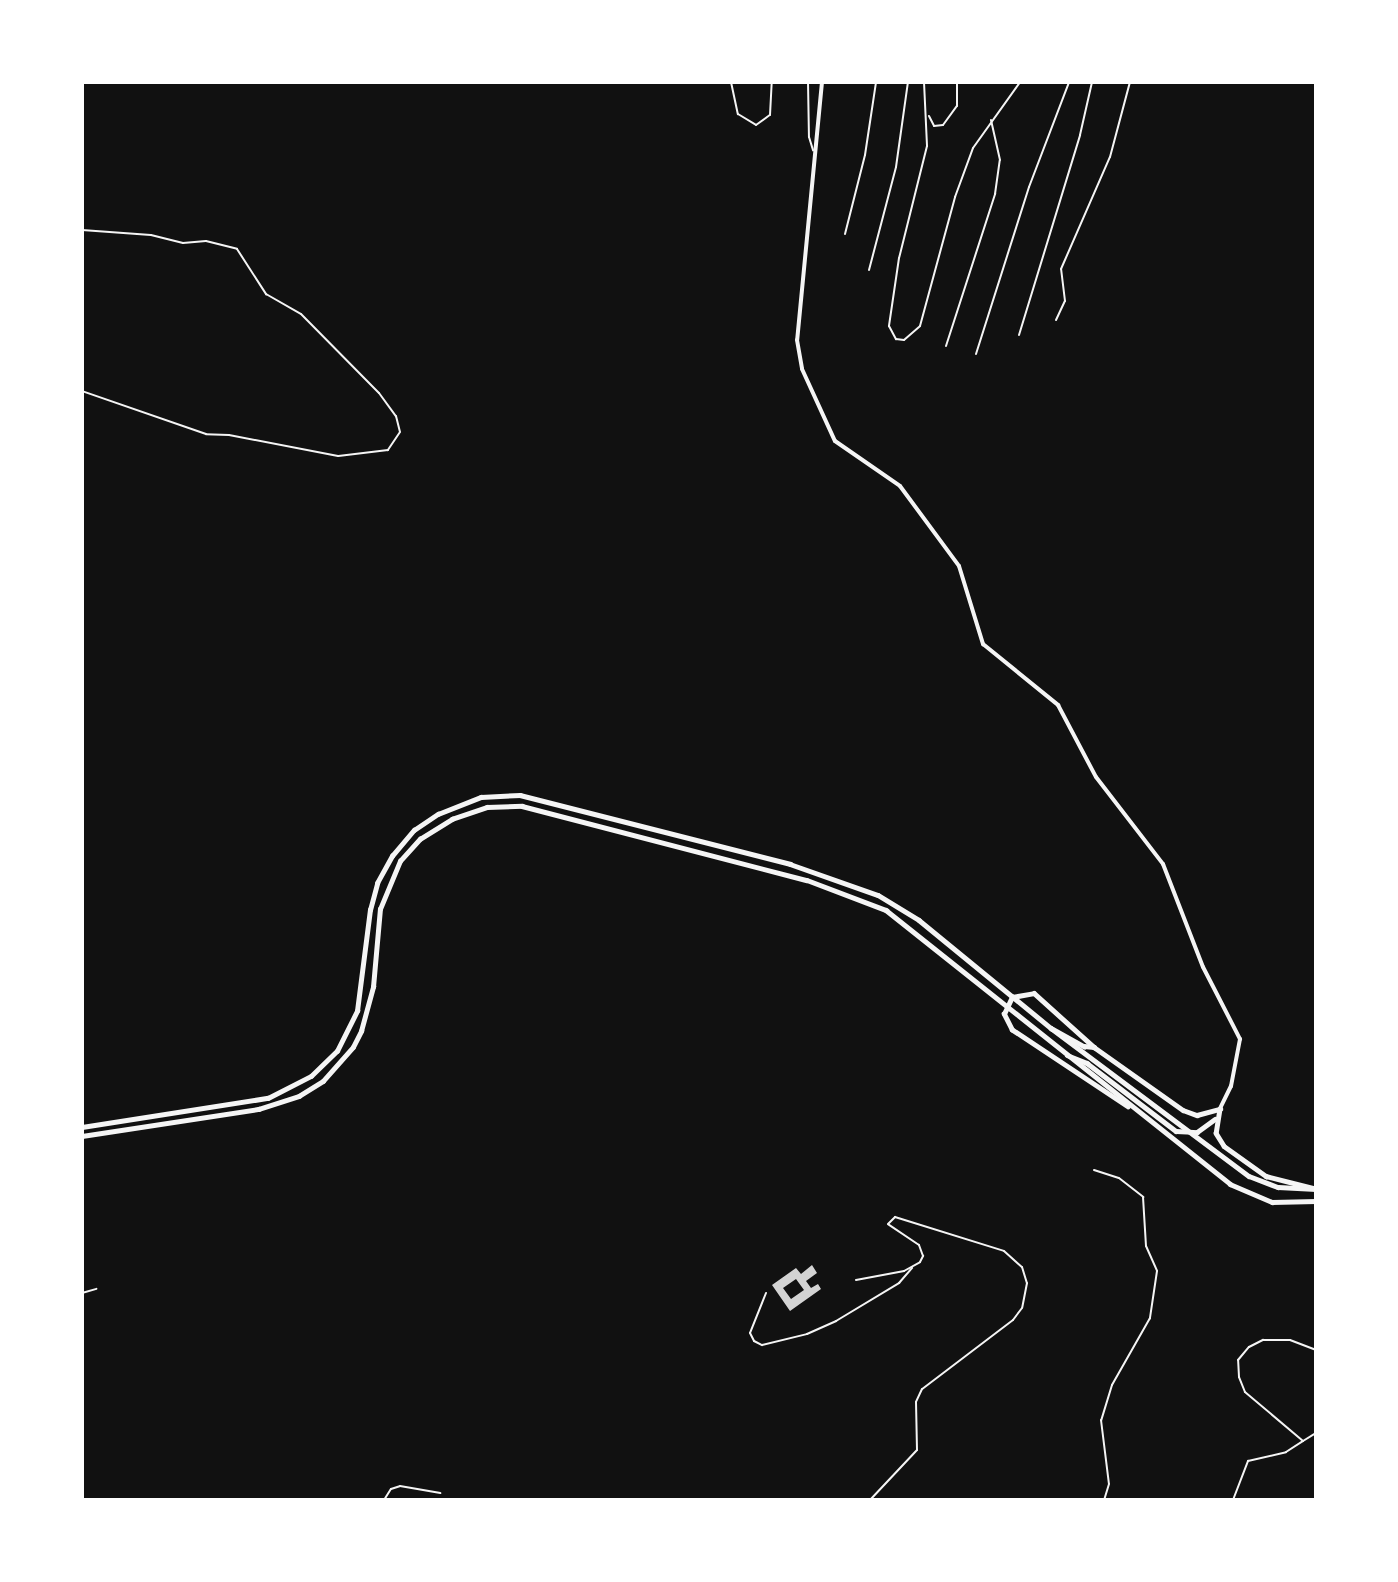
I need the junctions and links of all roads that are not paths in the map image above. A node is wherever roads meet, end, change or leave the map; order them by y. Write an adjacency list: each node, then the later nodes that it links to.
1 (731, 82): 2 (street)
2 (771, 82)
3 (808, 82): 15 (street)
4 (822, 82): 15 (main road)
5 (876, 82): 17 (street)
6 (908, 82): 18 (street)
7 (924, 82): 13 (street)
8 (957, 82): 13 (street)
9 (1020, 82): 14 (street)
10 (1069, 82): 22 (street)
11 (1092, 82): 20 (street)
12 (1130, 82): 19 (street)
13 (928, 114): 14 (street)
14 (990, 120): 21 (street)
15 (813, 150): 28 (main road)
16 (82, 230): 23 (street)
17 (845, 234)
18 (869, 270)
19 (1056, 320)
20 (1019, 335)
21 (946, 345)
22 (976, 354)
23 (82, 391)
24 (1051, 1028): 25 (highway); 30 (highway); 33 (highway)
25 (1094, 1047): 27 (highway); 28 (highway)
26 (1066, 1054): 27 (highway); 29 (highway); 31 (highway)
27 (1133, 1109): 34 (highway)
28 (1220, 1109): 29 (highway)
29 (1215, 1119): 33 (highway)
30 (82, 1127)
31 (82, 1136)
32 (1094, 1170): 46 (street)
33 (1316, 1189)
34 (1316, 1201)
35 (912, 1268): 36 (street); 39 (street); 45 (street)
36 (856, 1280)
37 (96, 1289): 38 (street)
38 (82, 1293)
39 (766, 1293)
40 (1316, 1350): 42 (street)
41 (1316, 1433): 42 (street)
42 (1303, 1441): 47 (street)
43 (440, 1493): 44 (street)
44 (384, 1500)
45 (870, 1500)
46 (1104, 1500)
47 (1233, 1500)

